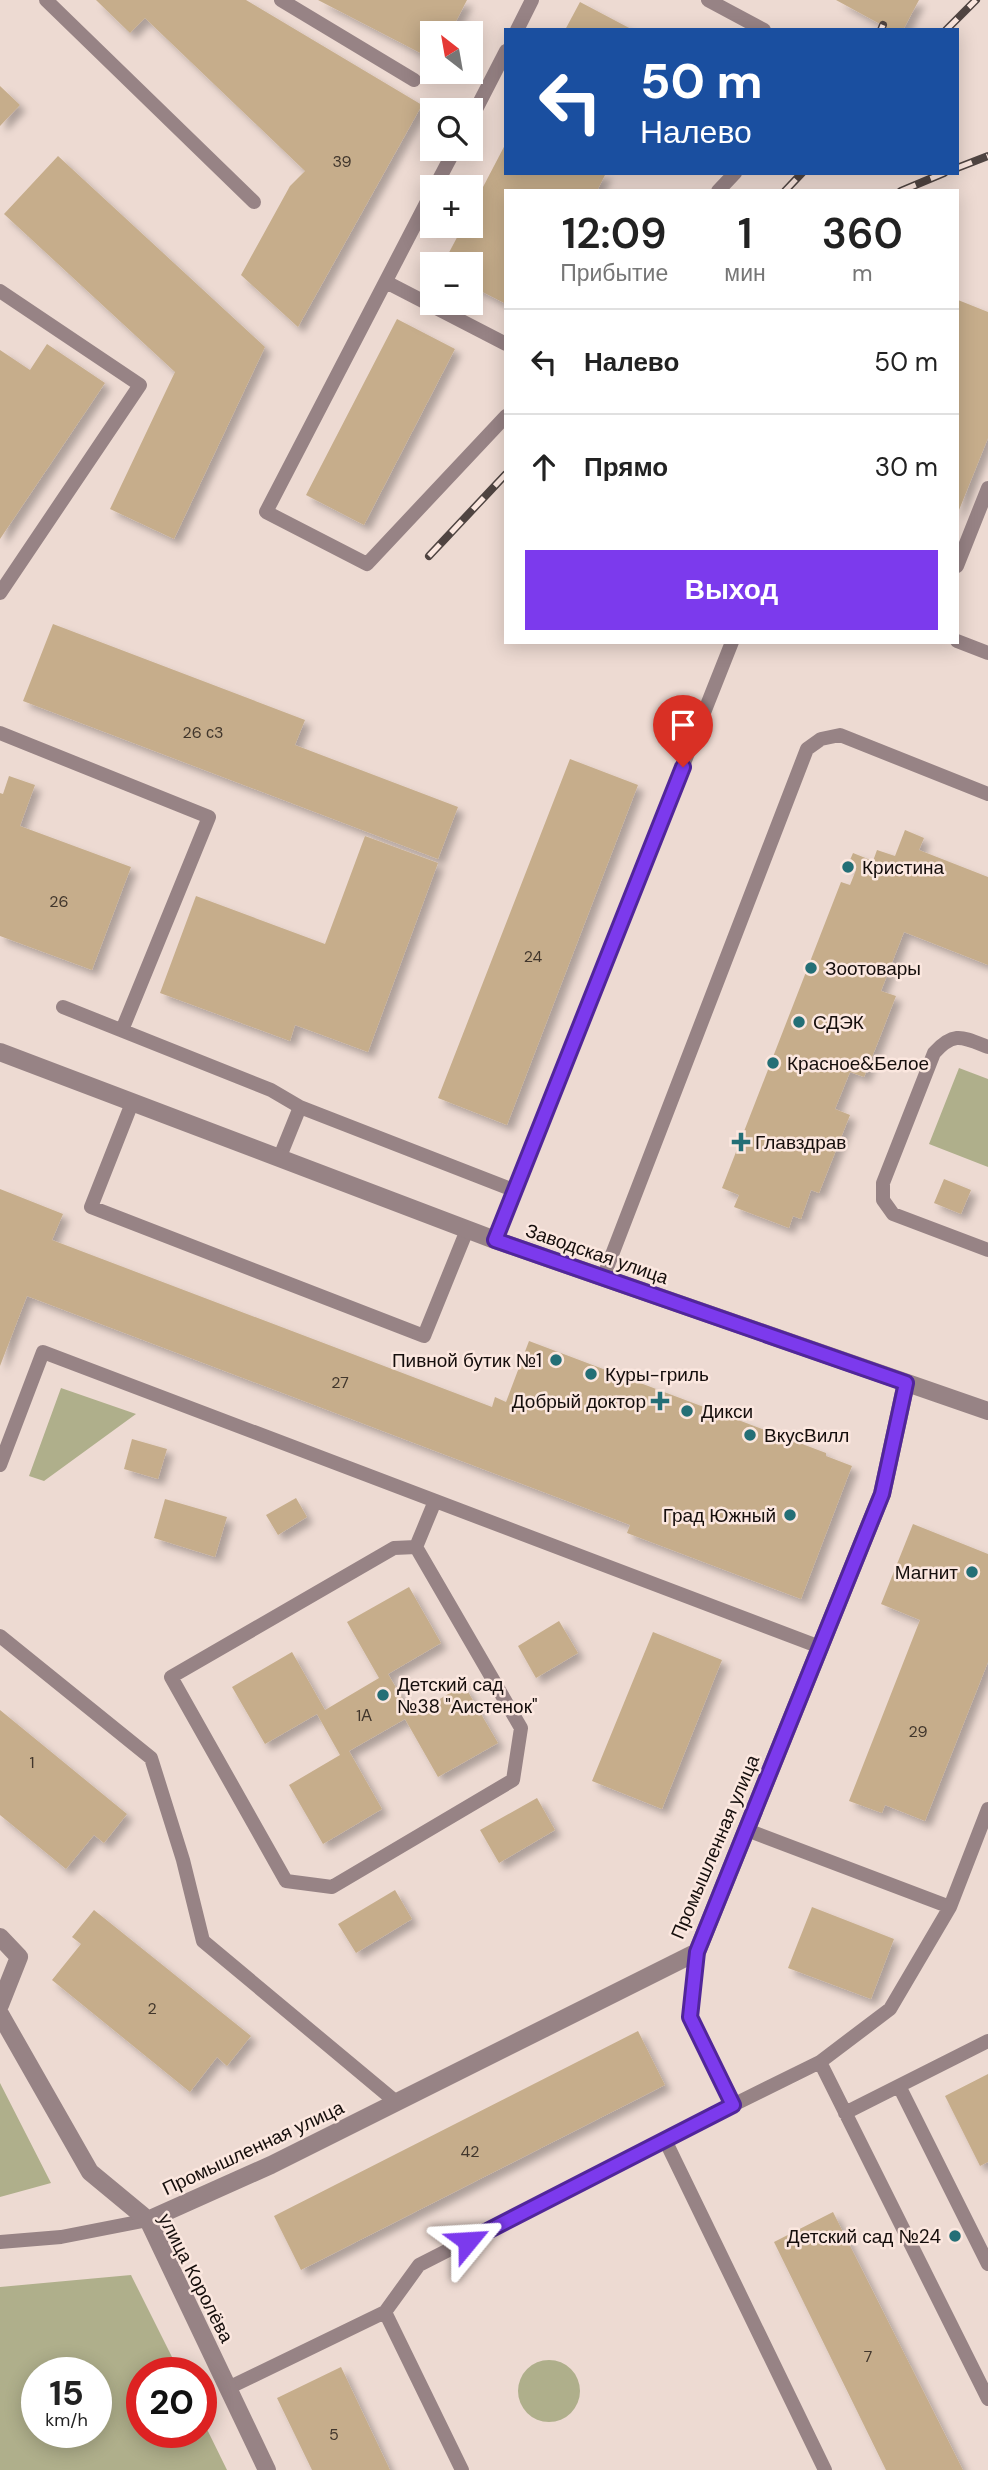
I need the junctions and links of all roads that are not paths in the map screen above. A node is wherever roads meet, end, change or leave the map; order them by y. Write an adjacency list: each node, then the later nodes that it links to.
1 (46, 0): 12 (lane)
2 (281, 0): 8 (lane)
3 (533, 0): 5 (lane)
4 (708, 0): 6 (lane)
5 (518, 28)
6 (760, 28)
7 (504, 55): 9 (lane)
8 (414, 80)
9 (481, 98)
10 (733, 175): 11 (lane)
11 (720, 189)
12 (254, 202)
13 (420, 215): 14 (lane)
14 (386, 282): 16 (lane); 17 (lane)
15 (0, 291): 20 (lane)
16 (504, 343)
17 (504, 418)
18 (988, 488): 19 (lane)
19 (959, 561)
20 (0, 593)
21 (959, 642): 23 (lane)
22 (731, 644): 33 (lane)
23 (988, 653)
24 (0, 733): 27 (lane)
25 (988, 793): 37 (lane)
26 (63, 1007): 27 (lane)
27 (122, 1030): 31 (lane)
28 (988, 1046): 36 (lane)
29 (0, 1052): 30 (street, Заводская улица)
30 (132, 1103): 32 (street, Заводская улица); 34 (lane)
31 (300, 1107): 32 (lane); 33 (lane)
32 (279, 1159): 34 (street, Заводская улица)
33 (516, 1191): 35 (lane)
34 (467, 1230): 35 (street, Заводская улица)
35 (495, 1240): 37 (street, Заводская улица)
36 (988, 1250)
37 (603, 1279): 38 (street, Заводская улица)
38 (906, 1383): 39 (street, Заводская улица); 44 (street, Промышленная улица)
39 (988, 1411)
40 (0, 1465): 41 (lane)
41 (435, 1501): 42 (lane); 44 (lane)
42 (416, 1546): 42 (lane)
43 (0, 1636): 55 (lane)
44 (820, 1647): 46 (street, Промышленная улица)
45 (988, 1809): 47 (lane)
46 (747, 1830): 47 (lane); 49 (street, Промышленная улица)
47 (950, 1907): 53 (lane)
48 (0, 1937): 50 (street)
49 (697, 1952): 55 (street, Промышленная улица); 56 (lane)
50 (0, 2005)
51 (0, 2014): 59 (street, улица Королёва)
52 (988, 2042): 54 (lane)
53 (820, 2062): 56 (lane); 57 (lane)
54 (899, 2086): 57 (lane); 61 (lane)
55 (396, 2102): 59 (street, Промышленная улица)
56 (733, 2105): 58 (lane)
57 (845, 2113): 64 (lane)
58 (665, 2140): 62 (lane); 67 (lane)
59 (148, 2220): 60 (lane); 63 (street, улица Королёва)
60 (0, 2242)
61 (988, 2264)
62 (385, 2312): 63 (lane); 66 (lane)
63 (228, 2388): 65 (street, улица Королёва)
64 (988, 2399)
65 (267, 2470)
66 (461, 2470)
67 (825, 2470)

